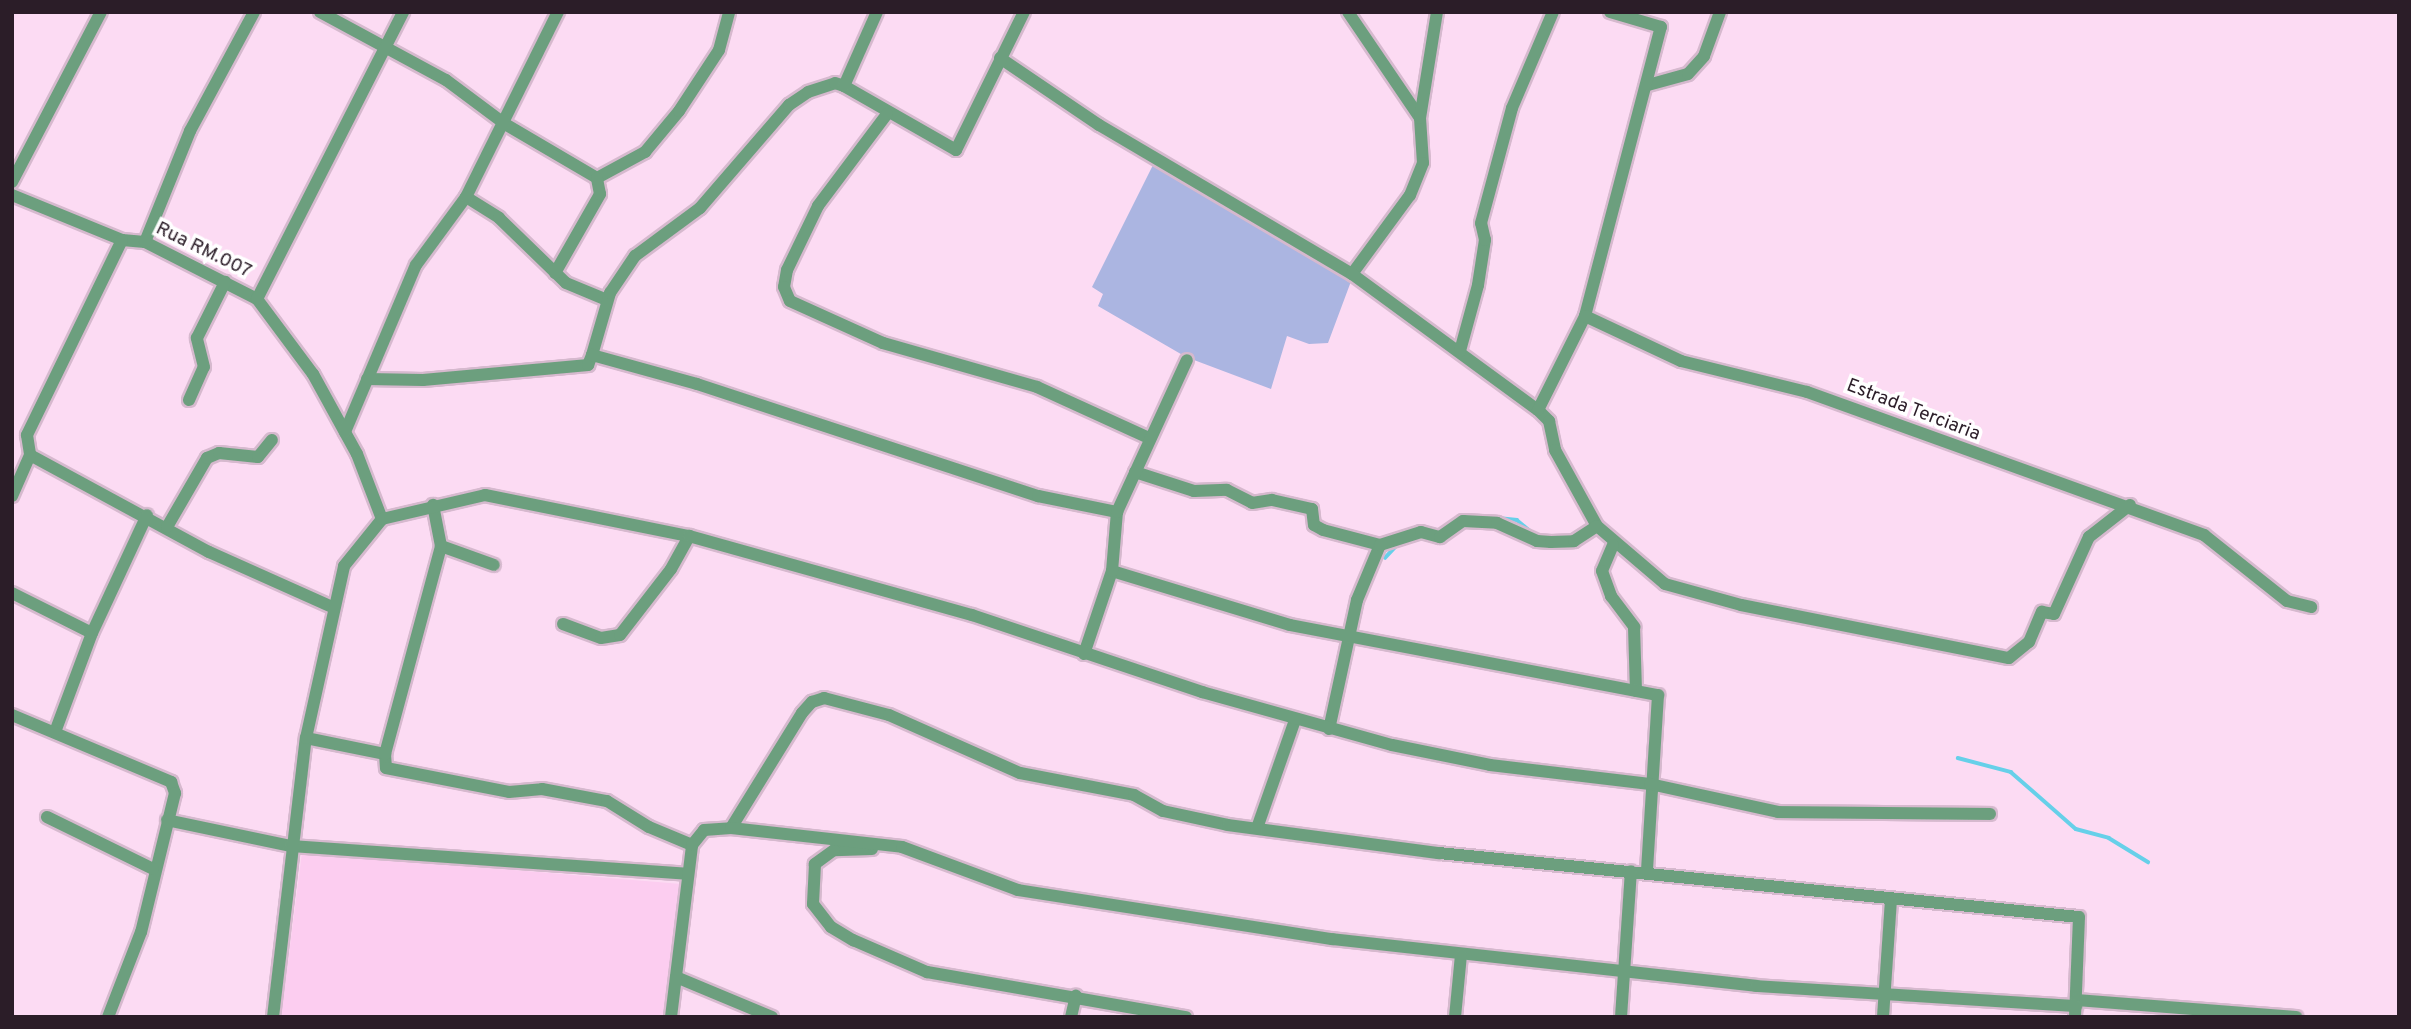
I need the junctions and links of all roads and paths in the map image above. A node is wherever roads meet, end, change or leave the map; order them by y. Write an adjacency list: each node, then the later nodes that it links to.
1 (101, 12): 22 (street)
2 (254, 12): 26 (street)
3 (320, 12): 14 (street)
4 (403, 12): 14 (street)
5 (558, 12): 20 (street)
6 (729, 12): 21 (street)
7 (877, 12): 17 (street)
8 (1024, 12): 15 (street)
9 (1348, 12): 19 (street)
10 (1437, 12): 19 (street)
11 (1553, 12): 33 (street)
12 (1611, 12): 16 (street)
13 (1720, 12): 16 (street)
14 (384, 46): 20 (street); 30 (street)
15 (1000, 58): 18 (street); 28 (street)
16 (1648, 85): 32 (street)
17 (844, 86): 18 (street); 31 (street)
18 (887, 114): 40 (street)
19 (1420, 118): 28 (street)
20 (505, 124): 21 (street); 24 (street)
21 (597, 178): 27 (street)
22 (12, 182)
23 (12, 195): 25 (street, Rua RM.007)
24 (466, 197): 27 (street); 36 (street)
25 (122, 240): 26 (street, Rua RM.007); 42 (street)
26 (145, 242): 29 (street, Rua RM.007)
27 (555, 273): 31 (street)
28 (1352, 274): 33 (street)
29 (225, 282): 30 (street, Rua RM.007); 37 (street)
30 (257, 299): 39 (street, Rua RM.007)
31 (607, 300): 34 (street)
32 (1585, 316): 38 (street); 46 (street, Estrada Terciaria)
33 (1460, 351): 38 (street)
34 (592, 355): 36 (street); 47 (street)
35 (1187, 360): 40 (street)
36 (367, 379): 39 (street)
37 (189, 400)
38 (1538, 410): 50 (street)
39 (345, 432): 49 (street, Rua RM.007)
40 (1149, 438): 43 (street)
41 (272, 440): 51 (street)
42 (30, 455): 44 (street); 48 (street)
43 (1135, 472): 47 (street); 54 (street)
44 (14, 488)
45 (433, 505): 49 (street); 52 (street); 53 (street)
46 (2130, 505): 55 (street); 60 (street, Estrada Terciaria)
47 (1117, 512): 57 (street)
48 (147, 515): 51 (street); 62 (street)
49 (382, 519): 59 (street)
50 (1597, 526): 54 (street); 55 (street)
51 (167, 527): 59 (street)
52 (689, 536): 61 (street); 64 (street)
53 (441, 545): 56 (street); 71 (street)
54 (1380, 545): 63 (street)
55 (1613, 545): 65 (street)
56 (494, 565)
57 (1112, 571): 63 (street); 64 (street)
58 (12, 593): 62 (street)
59 (332, 607): 70 (street)
60 (2311, 607)
61 (563, 624)
62 (92, 633): 69 (street)
63 (1349, 638): 65 (street); 68 (street)
64 (1084, 654): 67 (street)
65 (1636, 691): 72 (street)
66 (12, 715): 69 (street)
67 (1295, 720): 68 (street); 77 (street)
68 (1329, 729): 72 (street)
69 (55, 732): 75 (street)
70 (306, 738): 71 (street); 80 (street)
71 (385, 754): 78 (street)
72 (1650, 784): 73 (street); 83 (street)
73 (1990, 814)
74 (47, 817): 81 (street)
75 (167, 820): 80 (street); 81 (street)
76 (731, 828): 77 (street); 78 (street); 79 (street)
77 (1257, 828): 82 (street)
78 (692, 845): 84 (street)
79 (880, 845): 86 (street); 89 (street)
80 (290, 846): 84 (street); 94 (street)
81 (153, 869): 93 (street)
82 (1632, 871): 83 (street); 87 (street)
83 (1647, 872): 85 (street)
84 (688, 874): 88 (street)
85 (1891, 901): 90 (street); 91 (street)
86 (1461, 955): 87 (street); 99 (street)
87 (1622, 973): 90 (street); 100 (street)
88 (676, 977): 95 (street); 96 (street)
89 (1076, 996): 97 (street); 98 (street)
90 (1885, 996): 91 (street); 101 (street)
91 (2076, 1008): 92 (street)
92 (2242, 1015): 102 (street)
93 (108, 1017)
94 (273, 1017)
95 (671, 1017)
96 (772, 1017)
97 (1071, 1017)
98 (1186, 1017)
99 (1455, 1017)
100 (1621, 1017)
101 (1883, 1017)
102 (2296, 1017)

